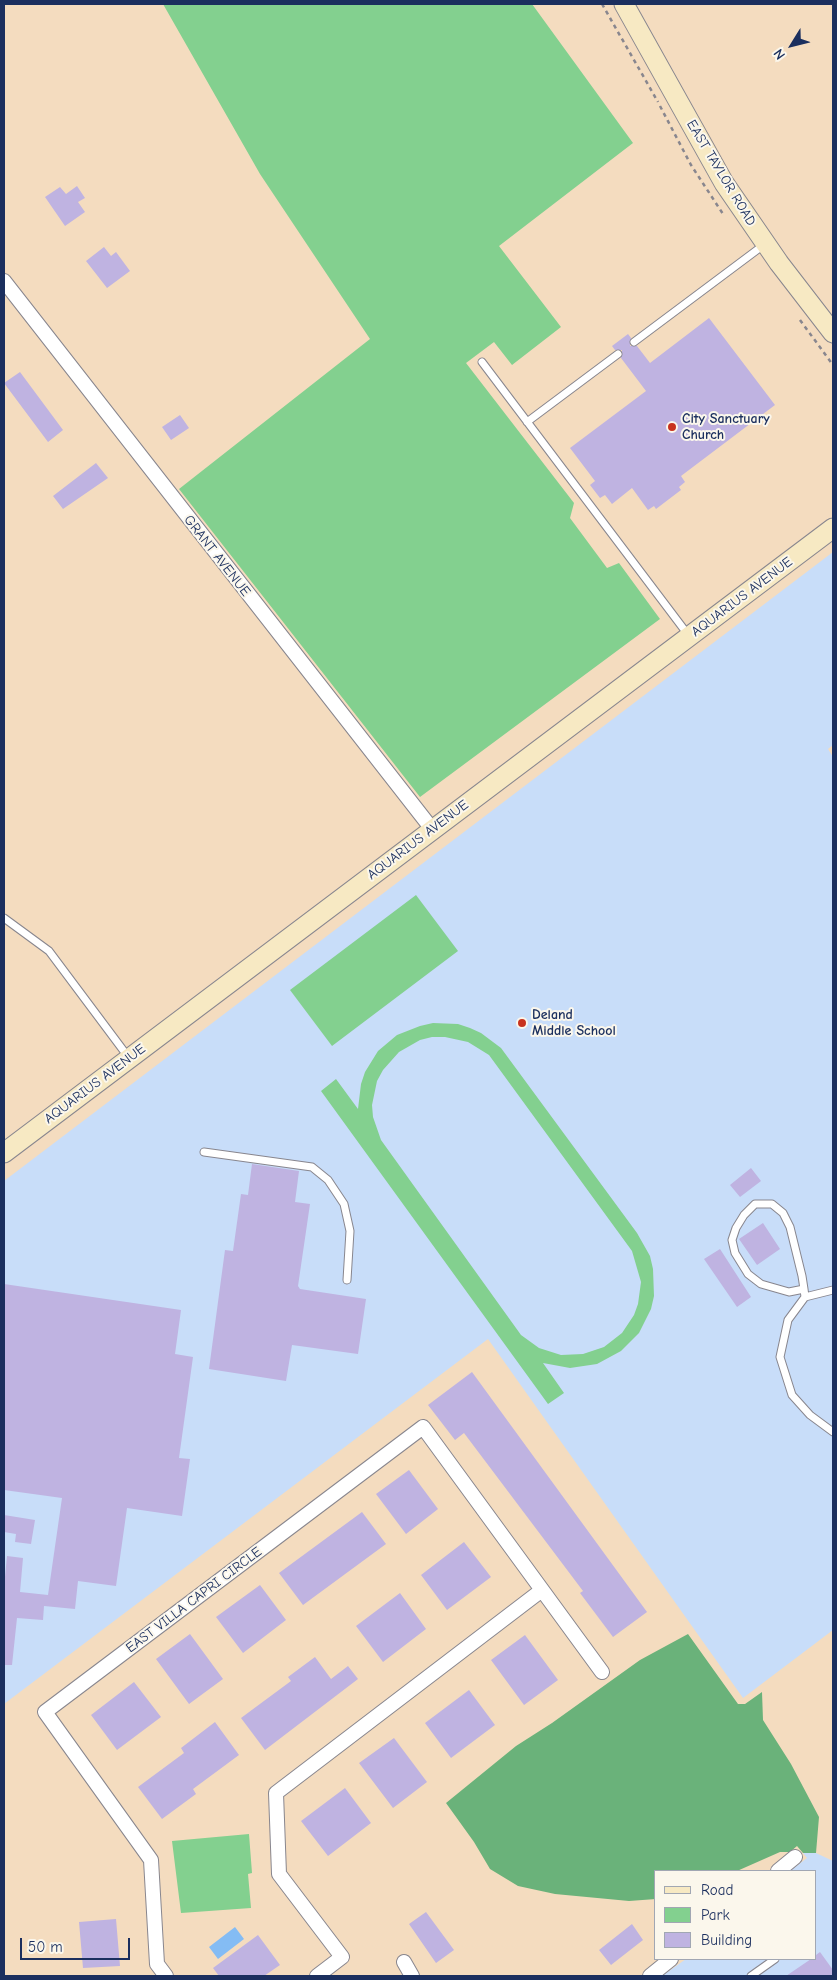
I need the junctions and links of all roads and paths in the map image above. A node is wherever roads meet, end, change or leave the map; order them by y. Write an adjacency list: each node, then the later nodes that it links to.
1 (624, 4): 2 (street, EAST TAYLOR ROAD)
2 (765, 244): 4 (street, EAST TAYLOR ROAD); 5 (lane)
3 (4, 281): 11 (street, GRANT AVENUE)
4 (833, 333)
5 (634, 342)
6 (618, 354): 8 (lane)
7 (482, 362): 8 (lane)
8 (527, 422): 10 (lane)
9 (833, 528): 10 (street, AQUARIUS AVENUE)
10 (689, 636): 11 (street, AQUARIUS AVENUE)
11 (432, 830): 13 (street, AQUARIUS AVENUE)
12 (4, 918): 13 (lane)
13 (130, 1058): 14 (street, AQUARIUS AVENUE)
14 (7, 1148)
15 (204, 1152): 16 (lane)
16 (347, 1280)
17 (833, 1290): 18 (lane)
18 (805, 1293): 18 (lane); 19 (lane)
19 (833, 1432)
20 (542, 1590): 21 (street, EAST VILLA CAPRI CIRCLE); 27 (street, EAST VILLA CAPRI CIRCLE); 28 (street)
21 (602, 1672)
22 (795, 1857): 23 (street)
23 (779, 1870)
24 (670, 1960): 30 (street)
25 (774, 1960): 31 (lane)
26 (404, 1962): 29 (street)
27 (166, 1976)
28 (316, 1976)
29 (412, 1976)
30 (650, 1976)
31 (752, 1976)

